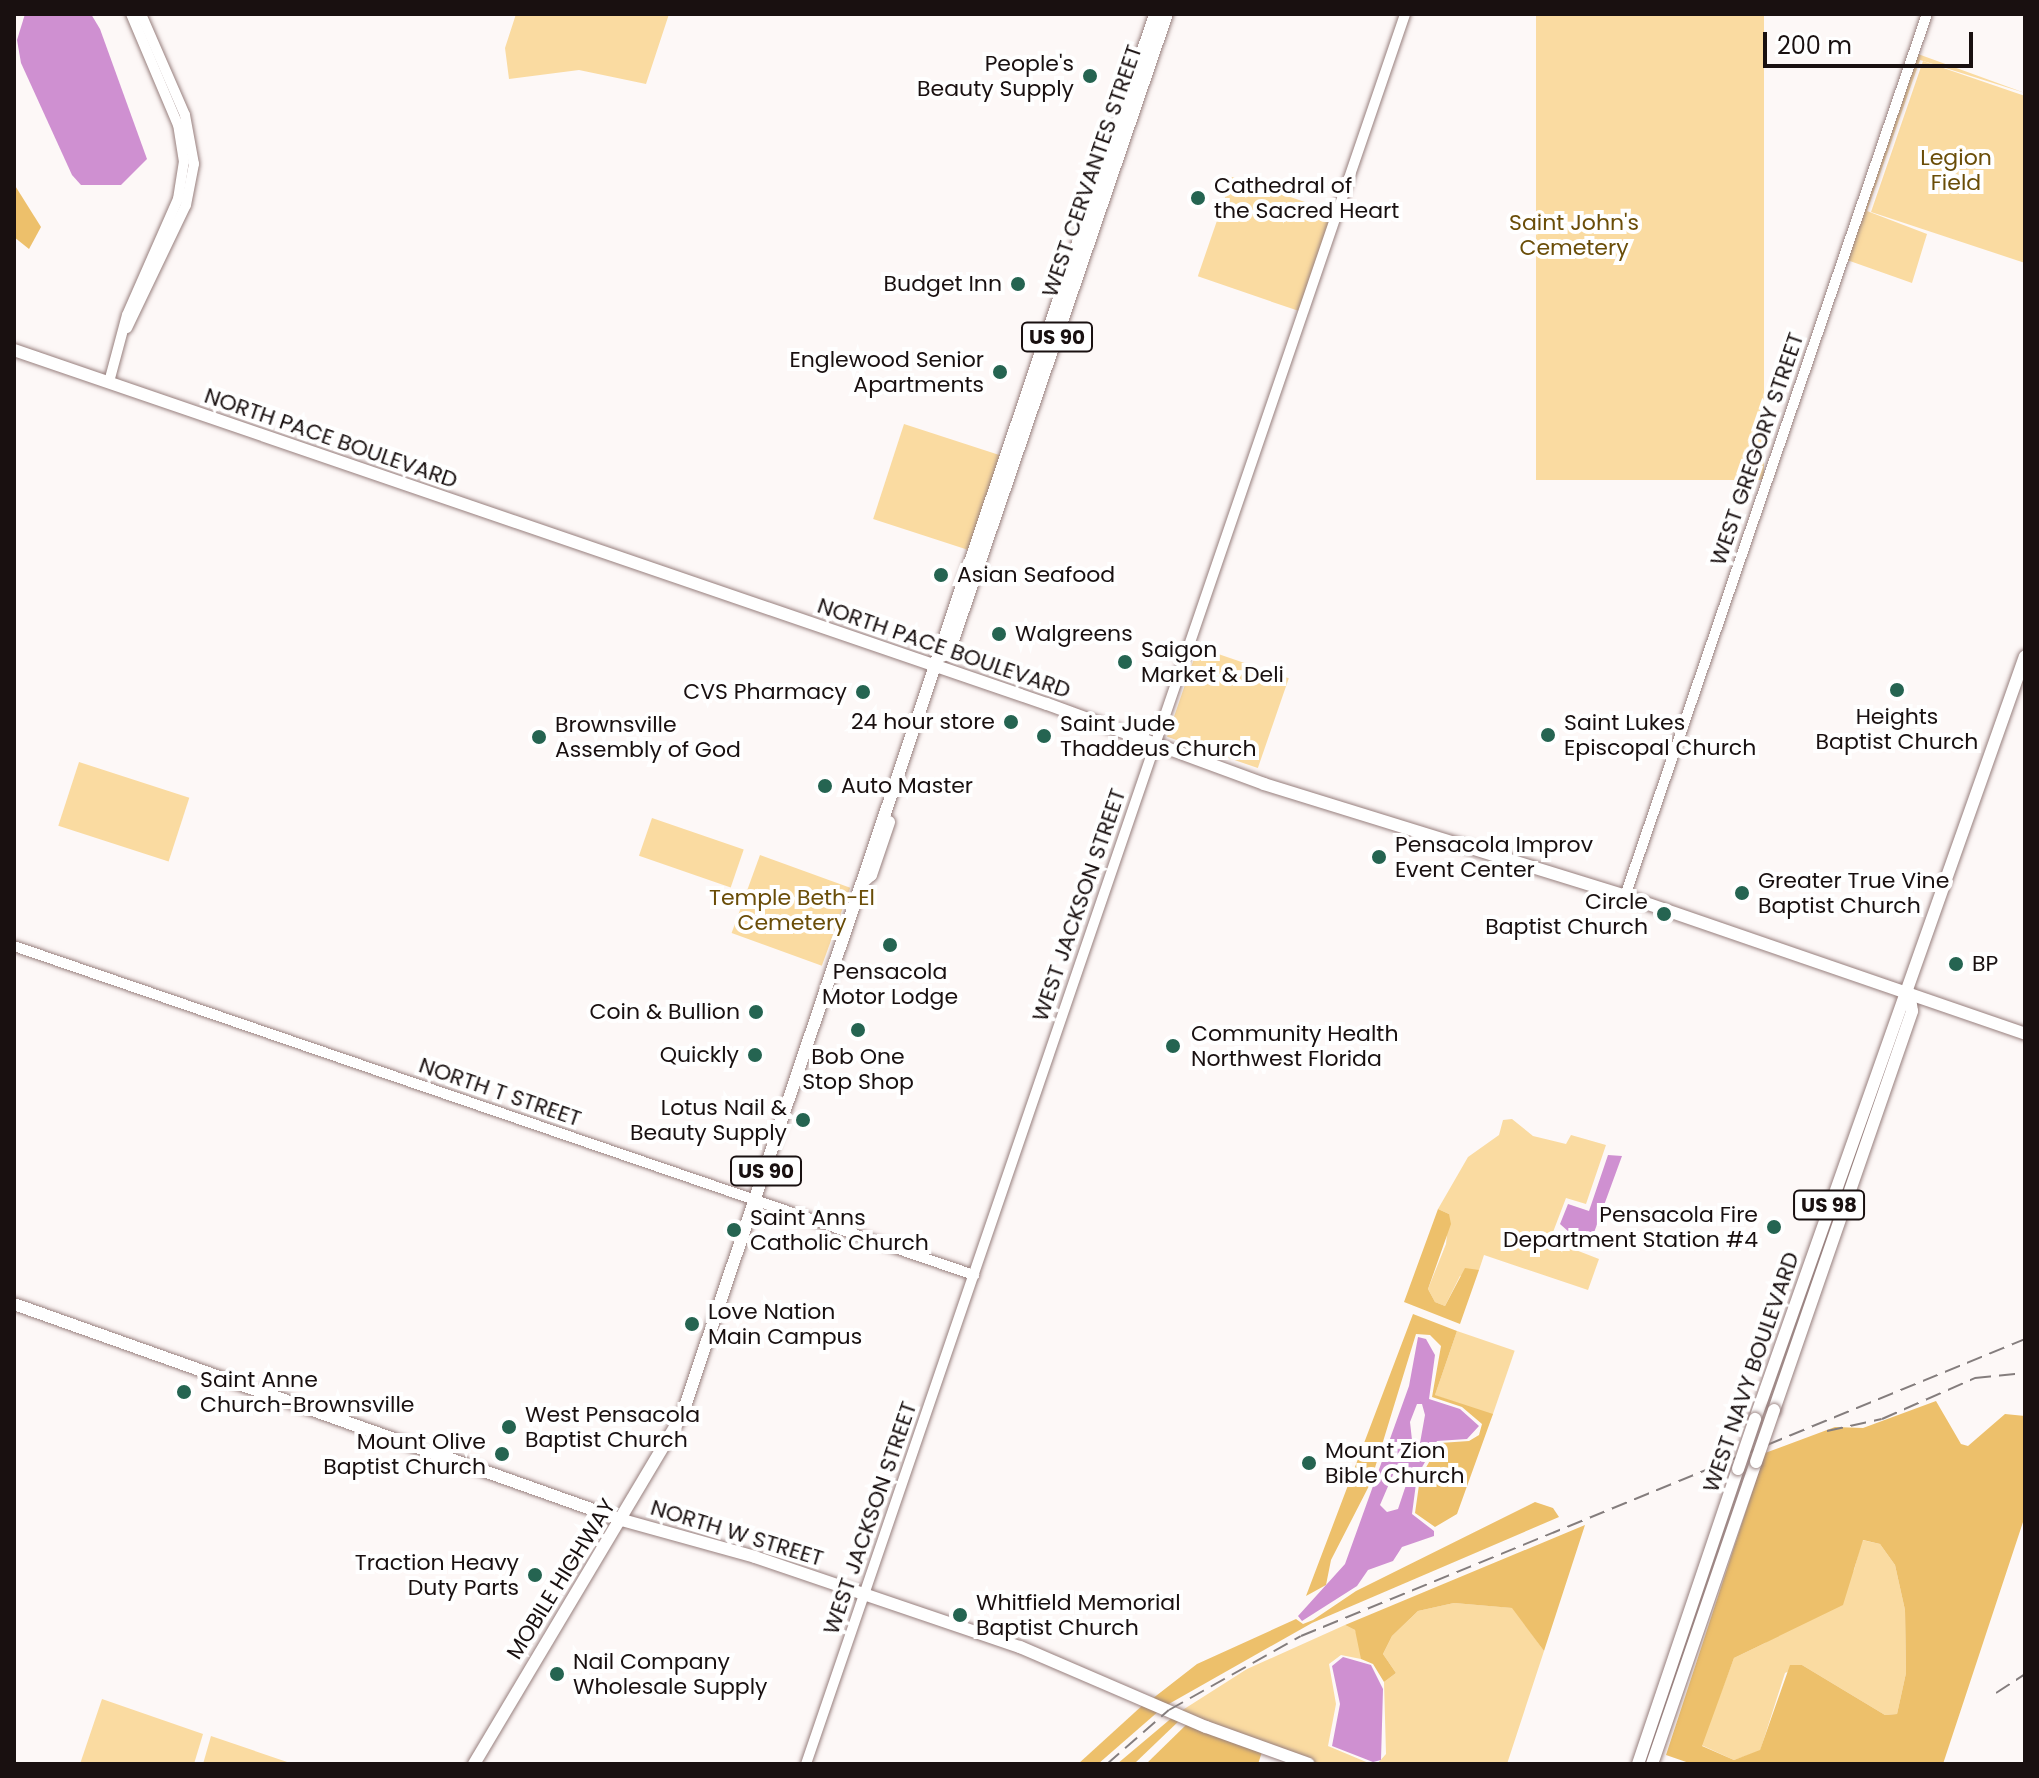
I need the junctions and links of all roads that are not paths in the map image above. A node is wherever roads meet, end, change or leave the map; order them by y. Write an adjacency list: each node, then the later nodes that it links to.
1 (131, 14): 7 (street)
2 (141, 14): 7 (street)
3 (1155, 14): 11 (main road, WEST CERVANTES STREET / US 90)
4 (1167, 14): 11 (main road, WEST CERVANTES STREET / US 90)
5 (1405, 14): 12 (street, WEST JACKSON STREET)
6 (1927, 14): 13 (street, WEST GREGORY STREET)
7 (127, 328): 9 (street)
8 (14, 350): 9 (main road, NORTH PACE BOULEVARD)
9 (109, 382): 11 (main road, NORTH PACE BOULEVARD)
10 (2025, 656): 15 (main road)
11 (940, 662): 12 (main road, NORTH PACE BOULEVARD); 17 (main road, WEST CERVANTES STREET / US 90)
12 (1154, 746): 13 (main road, NORTH PACE BOULEVARD); 18 (street, WEST JACKSON STREET)
13 (1625, 896): 15 (main road, NORTH PACE BOULEVARD)
14 (14, 946): 17 (street, NORTH T STREET)
15 (1909, 993): 16 (main road, NORTH PACE BOULEVARD); 28 (main road, WEST NAVY BOULEVARD / US 98, bridge); 29 (main road, WEST NAVY BOULEVARD / US 98, bridge)
16 (2025, 1034)
17 (755, 1202): 18 (street, NORTH T STREET); 20 (main road, WEST CERVANTES STREET / US 90)
18 (974, 1275): 22 (street, WEST JACKSON STREET)
19 (14, 1304): 21 (main road, NORTH W STREET)
20 (659, 1458): 21 (main road, MOBILE HIGHWAY / US 90)
21 (622, 1520): 22 (main road, NORTH W STREET); 23 (main road, MOBILE HIGHWAY / US 90)
22 (865, 1594): 26 (street, WEST JACKSON STREET); 27 (main road, NORTH W STREET)
23 (496, 1721): 24 (main road, MOBILE HIGHWAY / US 90); 25 (main road, MOBILE HIGHWAY / US 90)
24 (465, 1764)
25 (474, 1764)
26 (806, 1764)
27 (1309, 1764)
28 (1638, 1764)
29 (1652, 1764)

